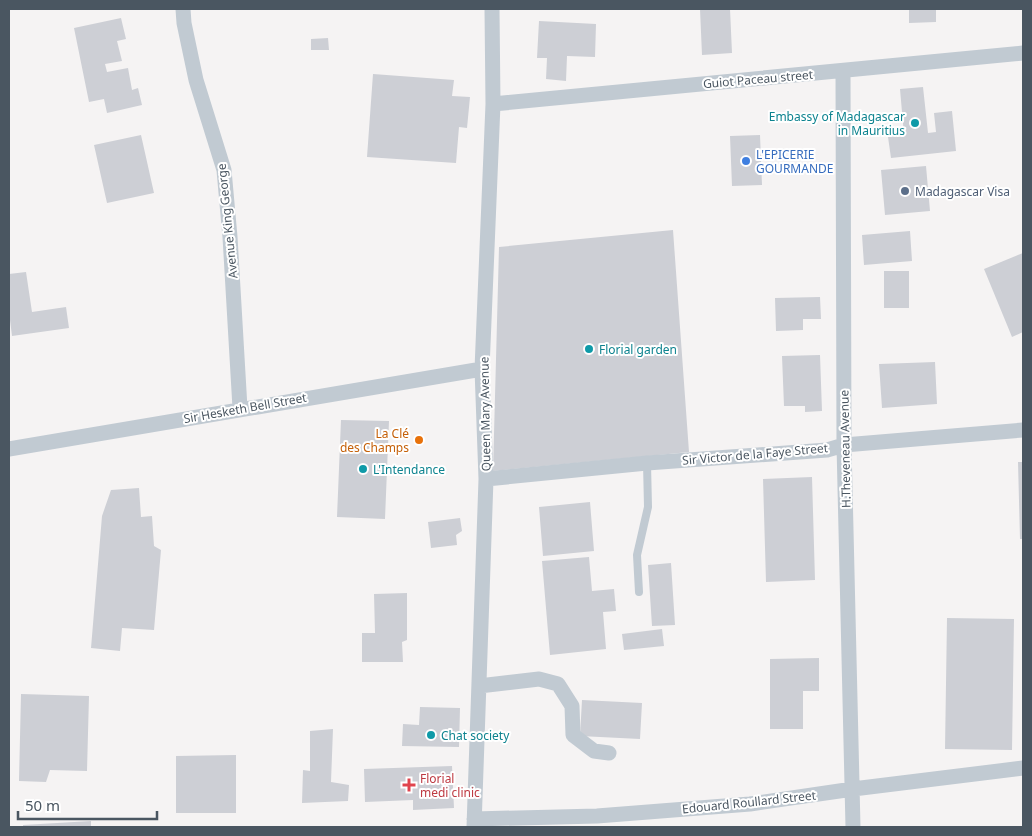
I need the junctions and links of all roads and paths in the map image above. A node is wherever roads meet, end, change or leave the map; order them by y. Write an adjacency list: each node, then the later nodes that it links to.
1 (183, 9): 7 (street, Avenue King George)
2 (492, 9): 5 (street, Queen Mary Avenue)
3 (1023, 53): 4 (street, Guiot Paceau street)
4 (843, 71): 5 (street, Guiot Paceau street); 9 (street, H.Theveneau Avenue)
5 (493, 104): 6 (street, Queen Mary Avenue)
6 (482, 369): 7 (street, Sir Hesketh Bell Street); 12 (street, Queen Mary Avenue)
7 (240, 408): 10 (street, Sir Hesketh Bell Street)
8 (1023, 430): 9 (street, Sir Victor de la Faye Street)
9 (844, 445): 11 (street, Sir Victor de la Faye Street); 17 (street, H.Theveneau Avenue)
10 (9, 448)
11 (647, 463): 12 (street, Sir Victor de la Faye Street); 13 (lane)
12 (486, 479): 14 (street, Queen Mary Avenue)
13 (639, 592)
14 (479, 686): 15 (street); 18 (street, Queen Mary Avenue)
15 (609, 753)
16 (1023, 768): 17 (street, Edouard Roullard Street)
17 (853, 789): 18 (street, Edouard Roullard Street); 19 (street, H.Theveneau Avenue)
18 (474, 823)
19 (853, 827)

